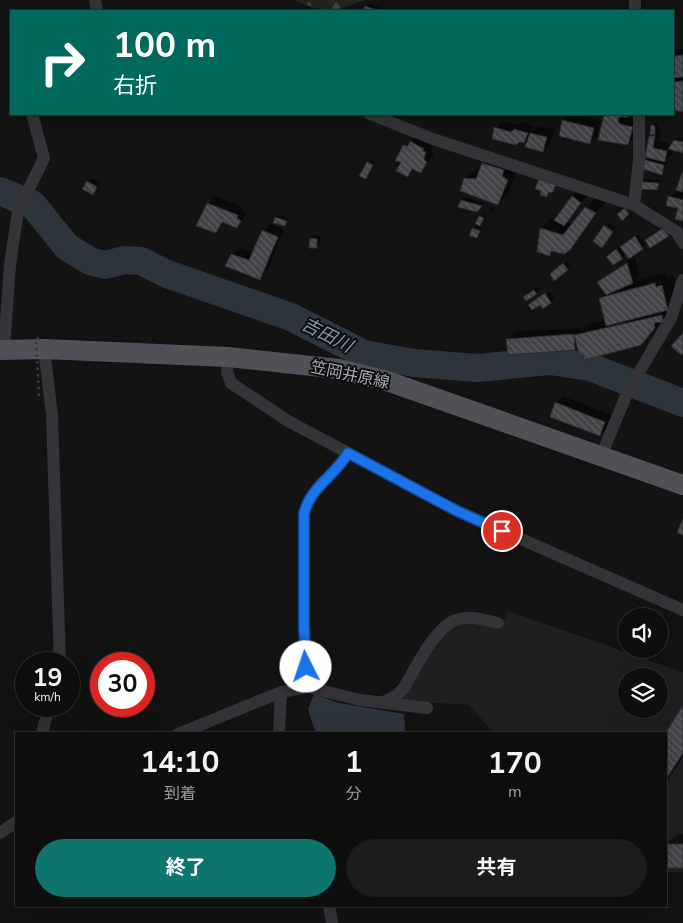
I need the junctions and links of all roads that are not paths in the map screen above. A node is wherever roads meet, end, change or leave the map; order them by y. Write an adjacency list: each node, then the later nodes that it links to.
1 (32, 115): 8 (street)
2 (373, 115): 4 (street)
3 (639, 115): 4 (street)
4 (634, 205): 5 (street)
5 (683, 243)
6 (683, 280): 11 (street)
7 (41, 344): 8 (main road, 笠岡井原線); 9 (main road, 笠岡井原線); 15 (street)
8 (2, 350)
9 (228, 358): 10 (street); 11 (main road, 笠岡井原線)
10 (348, 453): 13 (street); 16 (street)
11 (601, 456): 12 (main road, 笠岡井原線)
12 (683, 485)
13 (683, 610)
14 (498, 624): 18 (street)
15 (60, 652)
16 (308, 687): 17 (street); 18 (street)
17 (281, 692): 22 (street); 23 (street)
18 (383, 702): 19 (street)
19 (427, 708)
20 (46, 717): 21 (street)
21 (42, 732)
22 (183, 732)
23 (279, 732)
24 (15, 823): 25 (street)
25 (0, 833)
26 (329, 907): 27 (street)
27 (332, 923)

